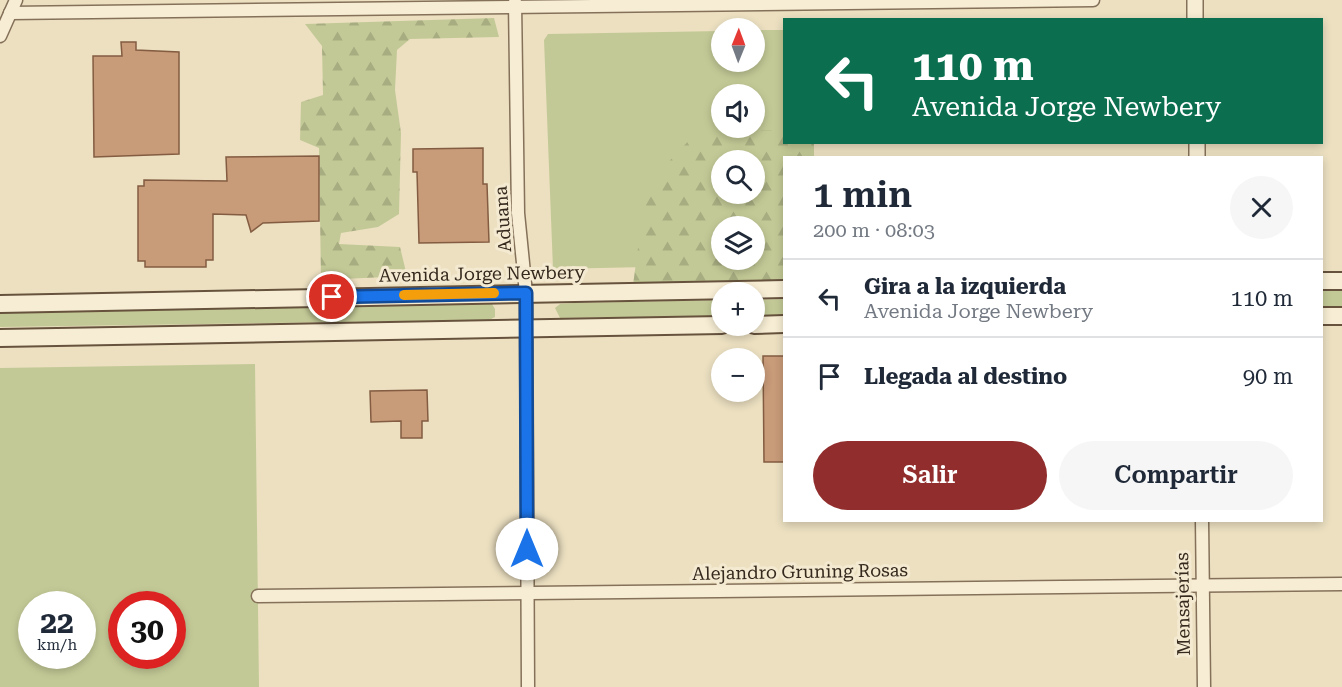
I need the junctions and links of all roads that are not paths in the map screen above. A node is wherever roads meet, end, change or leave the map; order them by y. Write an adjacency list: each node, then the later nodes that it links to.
1 (16, 0): 5 (street)
2 (1094, 0): 4 (street)
3 (1195, 0): 6 (street)
4 (515, 4): 5 (street); 11 (street, Aduana)
5 (10, 13): 7 (street)
6 (1195, 18)
7 (0, 36)
8 (1323, 281): 9 (main road)
9 (1342, 281)
10 (783, 289): 11 (main road, Avenida Jorge Newbery)
11 (526, 293): 12 (main road, Avenida Jorge Newbery); 18 (street, Aduana)
12 (0, 303)
13 (1323, 316): 14 (main road)
14 (1342, 316)
15 (783, 324): 17 (main road)
16 (711, 325): 18 (main road)
17 (765, 325)
18 (526, 328): 19 (main road); 23 (street, Aduana)
19 (0, 338)
20 (1202, 522): 22 (street, Mensajerías)
21 (1342, 584): 22 (street, Alejandro Gruning Rosas)
22 (1203, 585): 23 (street, Alejandro Gruning Rosas); 26 (street, Mensajerías)
23 (527, 593): 24 (street, Alejandro Gruning Rosas); 25 (street, Aduana)
24 (258, 596)
25 (528, 687)
26 (1204, 687)

